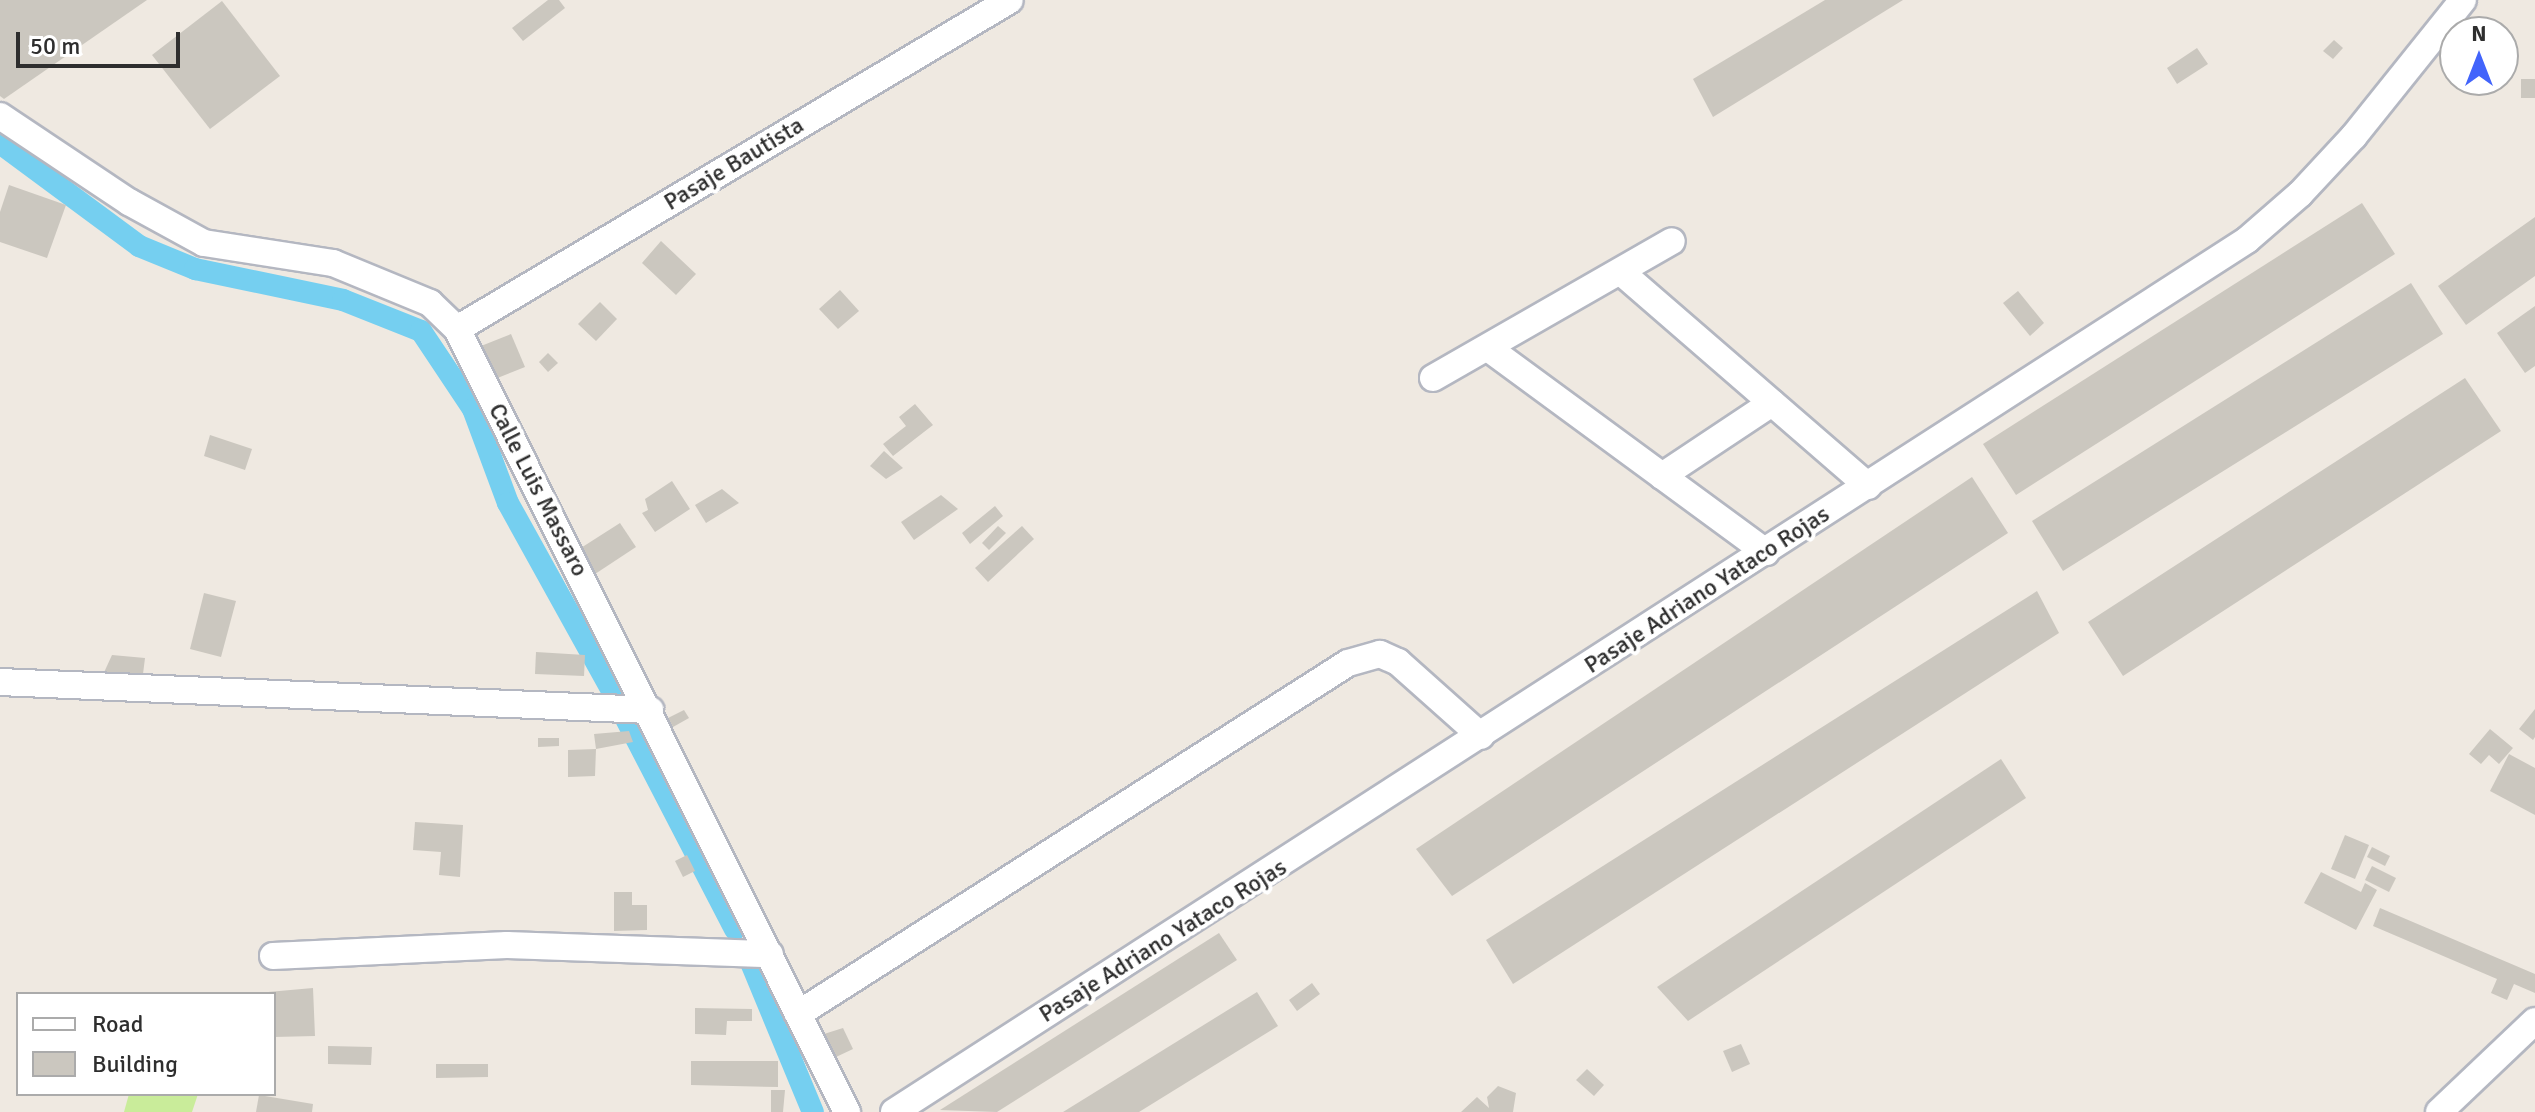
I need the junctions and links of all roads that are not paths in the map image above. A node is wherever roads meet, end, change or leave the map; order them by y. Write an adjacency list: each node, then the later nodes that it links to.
1 (1010, 0): 6 (street, Pasaje Bautista)
2 (2463, 0): 11 (street, Pasaje Adriano Yataco Rojas)
3 (0, 116): 6 (street, Calle Luis Massaro)
4 (1672, 241): 5 (street)
5 (1621, 272): 7 (street); 9 (street)
6 (457, 329): 14 (street, Calle Luis Massaro)
7 (1488, 348): 8 (street); 10 (street)
8 (1433, 378)
9 (1772, 403): 10 (street); 11 (street)
10 (1662, 476): 12 (street)
11 (1868, 486): 12 (street, Pasaje Adriano Yataco Rojas)
12 (1766, 552): 15 (street, Pasaje Adriano Yataco Rojas)
13 (0, 682): 14 (street)
14 (650, 710): 16 (street, Calle Luis Massaro)
15 (1481, 736): 18 (street); 21 (street, Pasaje Adriano Yataco Rojas)
16 (770, 954): 17 (street); 18 (street, Calle Luis Massaro)
17 (273, 956)
18 (798, 1014): 20 (street, Calle Luis Massaro)
19 (2535, 1021): 22 (street)
20 (847, 1112)
21 (894, 1112)
22 (2439, 1112)

